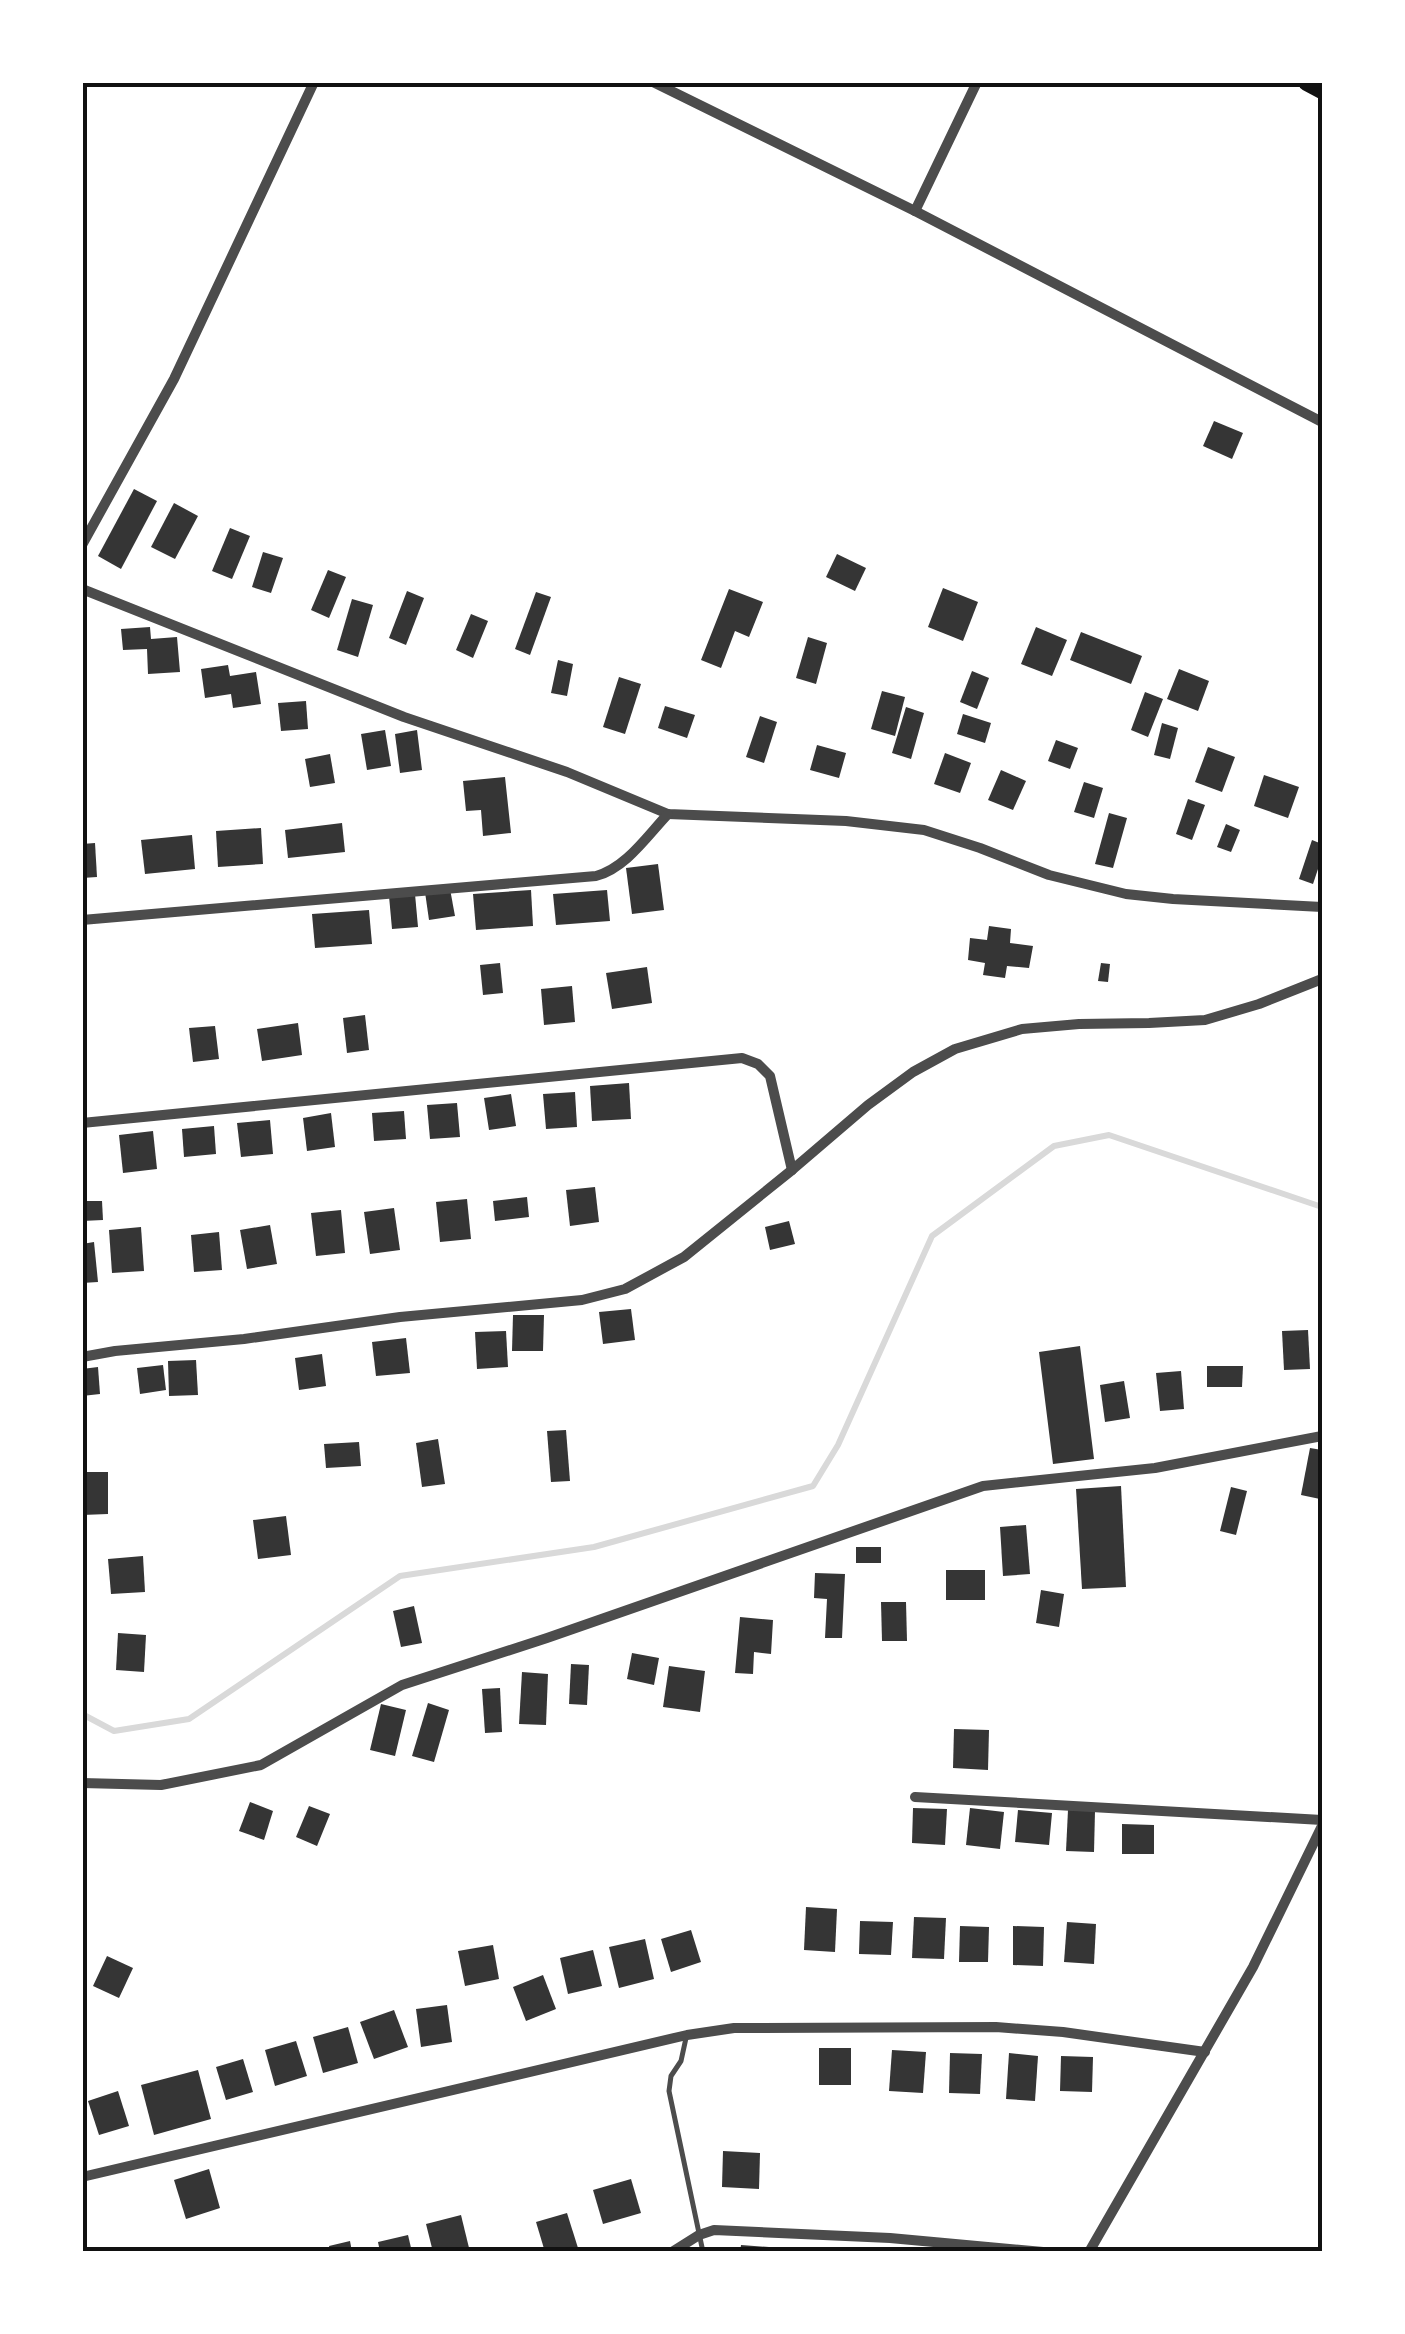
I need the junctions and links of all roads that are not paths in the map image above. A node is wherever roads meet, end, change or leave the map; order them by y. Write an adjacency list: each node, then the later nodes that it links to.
1 (314, 82): 8 (street)
2 (654, 82): 6 (street)
3 (976, 82): 6 (street)
4 (1308, 82): 5 (main road)
5 (1322, 90)
6 (915, 210): 7 (street)
7 (1322, 422)
8 (82, 545)
9 (82, 589): 10 (street)
10 (668, 814): 11 (street); 12 (street)
11 (1322, 907)
12 (82, 920)
13 (1322, 979): 15 (street)
14 (82, 1123): 15 (street)
15 (792, 1170): 16 (street)
16 (82, 1357)
17 (1322, 1436): 18 (street)
18 (82, 1783)
19 (915, 1797): 20 (street)
20 (1322, 1823): 22 (street)
21 (687, 2035): 22 (street); 23 (street); 24 (lane)
22 (1205, 2052): 28 (street)
23 (82, 2178)
24 (699, 2234): 25 (street); 26 (lane); 27 (street)
25 (672, 2252)
26 (703, 2252)
27 (1043, 2252)
28 (1090, 2252)

